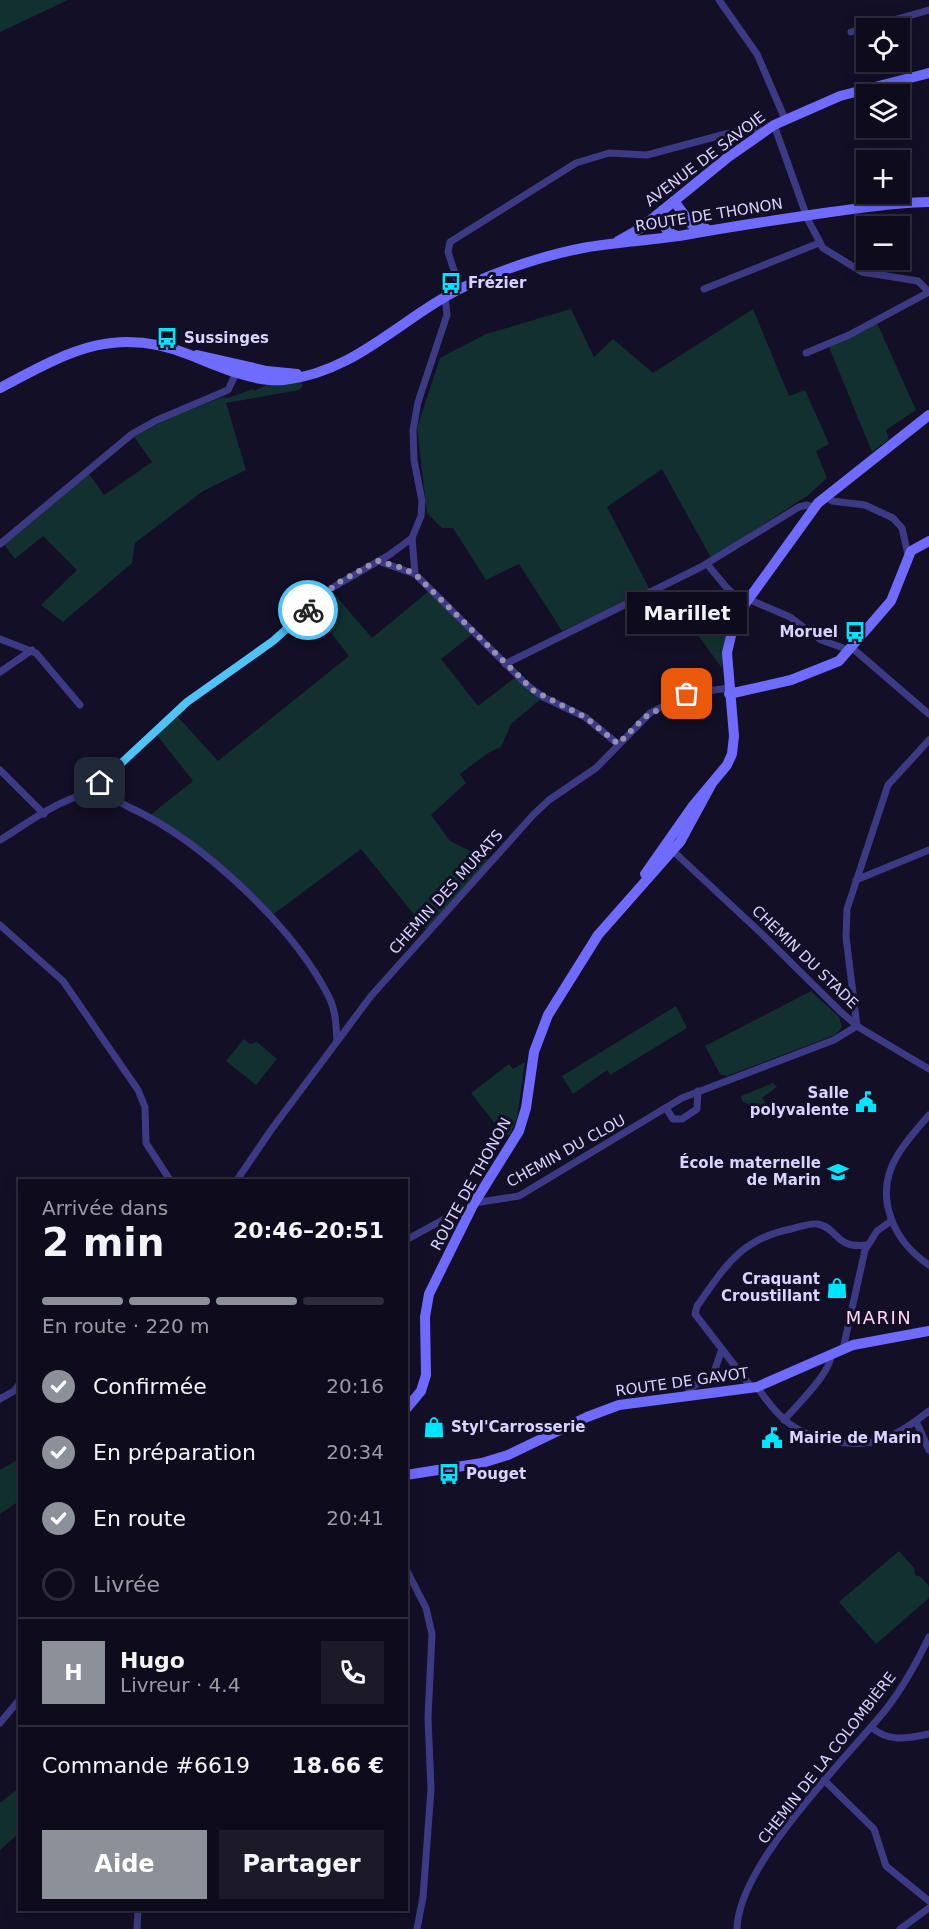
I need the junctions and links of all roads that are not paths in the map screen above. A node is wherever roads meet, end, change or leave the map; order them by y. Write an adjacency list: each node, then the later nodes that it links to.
1 (719, 0): 5 (street)
2 (929, 10): 3 (street)
3 (851, 32)
4 (929, 73): 5 (street, AVENUE DE SAVOIE)
5 (775, 125): 6 (street, AVENUE DE SAVOIE); 9 (street); 14 (street)
6 (675, 201): 8 (street, AVENUE DE SAVOIE); 10 (street)
7 (929, 202): 9 (street, ROUTE DE THONON)
8 (663, 210): 11 (street); 13 (street, AVENUE DE SAVOIE)
9 (807, 216): 10 (street, ROUTE DE THONON); 12 (street)
10 (710, 229): 11 (street, ROUTE DE THONON)
11 (678, 236): 13 (street, ROUTE DE THONON)
12 (819, 243): 15 (street); 16 (street)
13 (607, 245): 14 (street, ROUTE DE THONON)
14 (460, 289): 17 (street, ROUTE DE THONON)
15 (704, 289)
16 (929, 292): 18 (street)
17 (445, 297): 19 (street, ROUTE DE THONON); 24 (street)
18 (806, 353)
19 (239, 368): 20 (street, ROUTE DE THONON); 26 (street)
20 (0, 388)
21 (929, 415): 22 (street, ROUTE DE THONON)
22 (825, 496): 23 (street, ROUTE DE THONON); 27 (street)
23 (814, 507): 29 (street); 31 (street, ROUTE DE THONON)
24 (412, 538): 28 (street); 30 (street)
25 (929, 541): 27 (street)
26 (0, 544)
27 (908, 555): 33 (street)
28 (378, 561): 30 (street); 43 (street)
29 (707, 564): 31 (street); 35 (street)
30 (415, 574): 35 (street)
31 (747, 602): 33 (street); 37 (street, ROUTE DE THONON)
32 (0, 639): 34 (street)
33 (850, 649): 37 (street); 39 (street)
34 (32, 650): 36 (street); 38 (street)
35 (505, 664): 41 (street)
36 (0, 672)
37 (729, 691): 41 (street, CHEMIN DES MURATS); 46 (street, ROUTE DE THONON)
38 (80, 705)
39 (929, 714)
40 (929, 741): 48 (street)
41 (618, 744): 51 (street, CHEMIN DES MURATS)
42 (0, 770): 44 (street)
43 (94, 794): 44 (street); 51 (street)
44 (45, 814): 45 (street)
45 (0, 840)
46 (670, 848): 50 (street, CHEMIN DU STADE); 58 (street, ROUTE DE THONON)
47 (929, 850): 48 (street)
48 (856, 880): 50 (street)
49 (0, 925): 56 (street)
50 (857, 1026): 52 (street, CHEMIN DU STADE); 53 (street, CHEMIN DU CLOU)
51 (337, 1041): 57 (street, CHEMIN DES MURATS)
52 (929, 1070)
53 (698, 1091): 54 (street, CHEMIN DU CLOU); 54 (street)
54 (666, 1108): 58 (street, CHEMIN DU CLOU)
55 (929, 1115): 59 (street)
56 (169, 1179)
57 (238, 1179)
58 (472, 1208): 60 (street, CHEMIN DU CLOU); 71 (street, ROUTE DE THONON)
59 (891, 1221): 61 (street); 62 (street)
60 (408, 1239)
61 (867, 1245): 64 (street); 65 (street)
62 (929, 1265)
63 (929, 1332): 65 (street, ROUTE DE GAVOT)
64 (722, 1349): 68 (street); 69 (street)
65 (843, 1349): 66 (street, ROUTE DE GAVOT)
66 (831, 1354): 68 (street, ROUTE DE GAVOT); 73 (street)
67 (18, 1386): 70 (street)
68 (754, 1387): 69 (street, ROUTE DE GAVOT); 73 (street)
69 (686, 1395): 76 (street, ROUTE DE GAVOT)
70 (0, 1399)
71 (408, 1407)
72 (929, 1411): 74 (street)
73 (784, 1420): 74 (street)
74 (916, 1420): 75 (street)
75 (929, 1450)
76 (408, 1475)
77 (408, 1573): 88 (street)
78 (929, 1637): 81 (street, CHEMIN DE LA COLOMBIÈRE)
79 (18, 1701): 80 (street)
80 (0, 1723)
81 (871, 1727): 82 (street); 83 (street, CHEMIN DE LA COLOMBIÈRE)
82 (929, 1734)
83 (824, 1780): 84 (street); 89 (street, CHEMIN DE LA COLOMBIÈRE)
84 (929, 1901)
85 (929, 1908): 90 (street)
86 (138, 1911): 87 (street)
87 (136, 1929)
88 (417, 1929)
89 (737, 1929)
90 (900, 1929)

